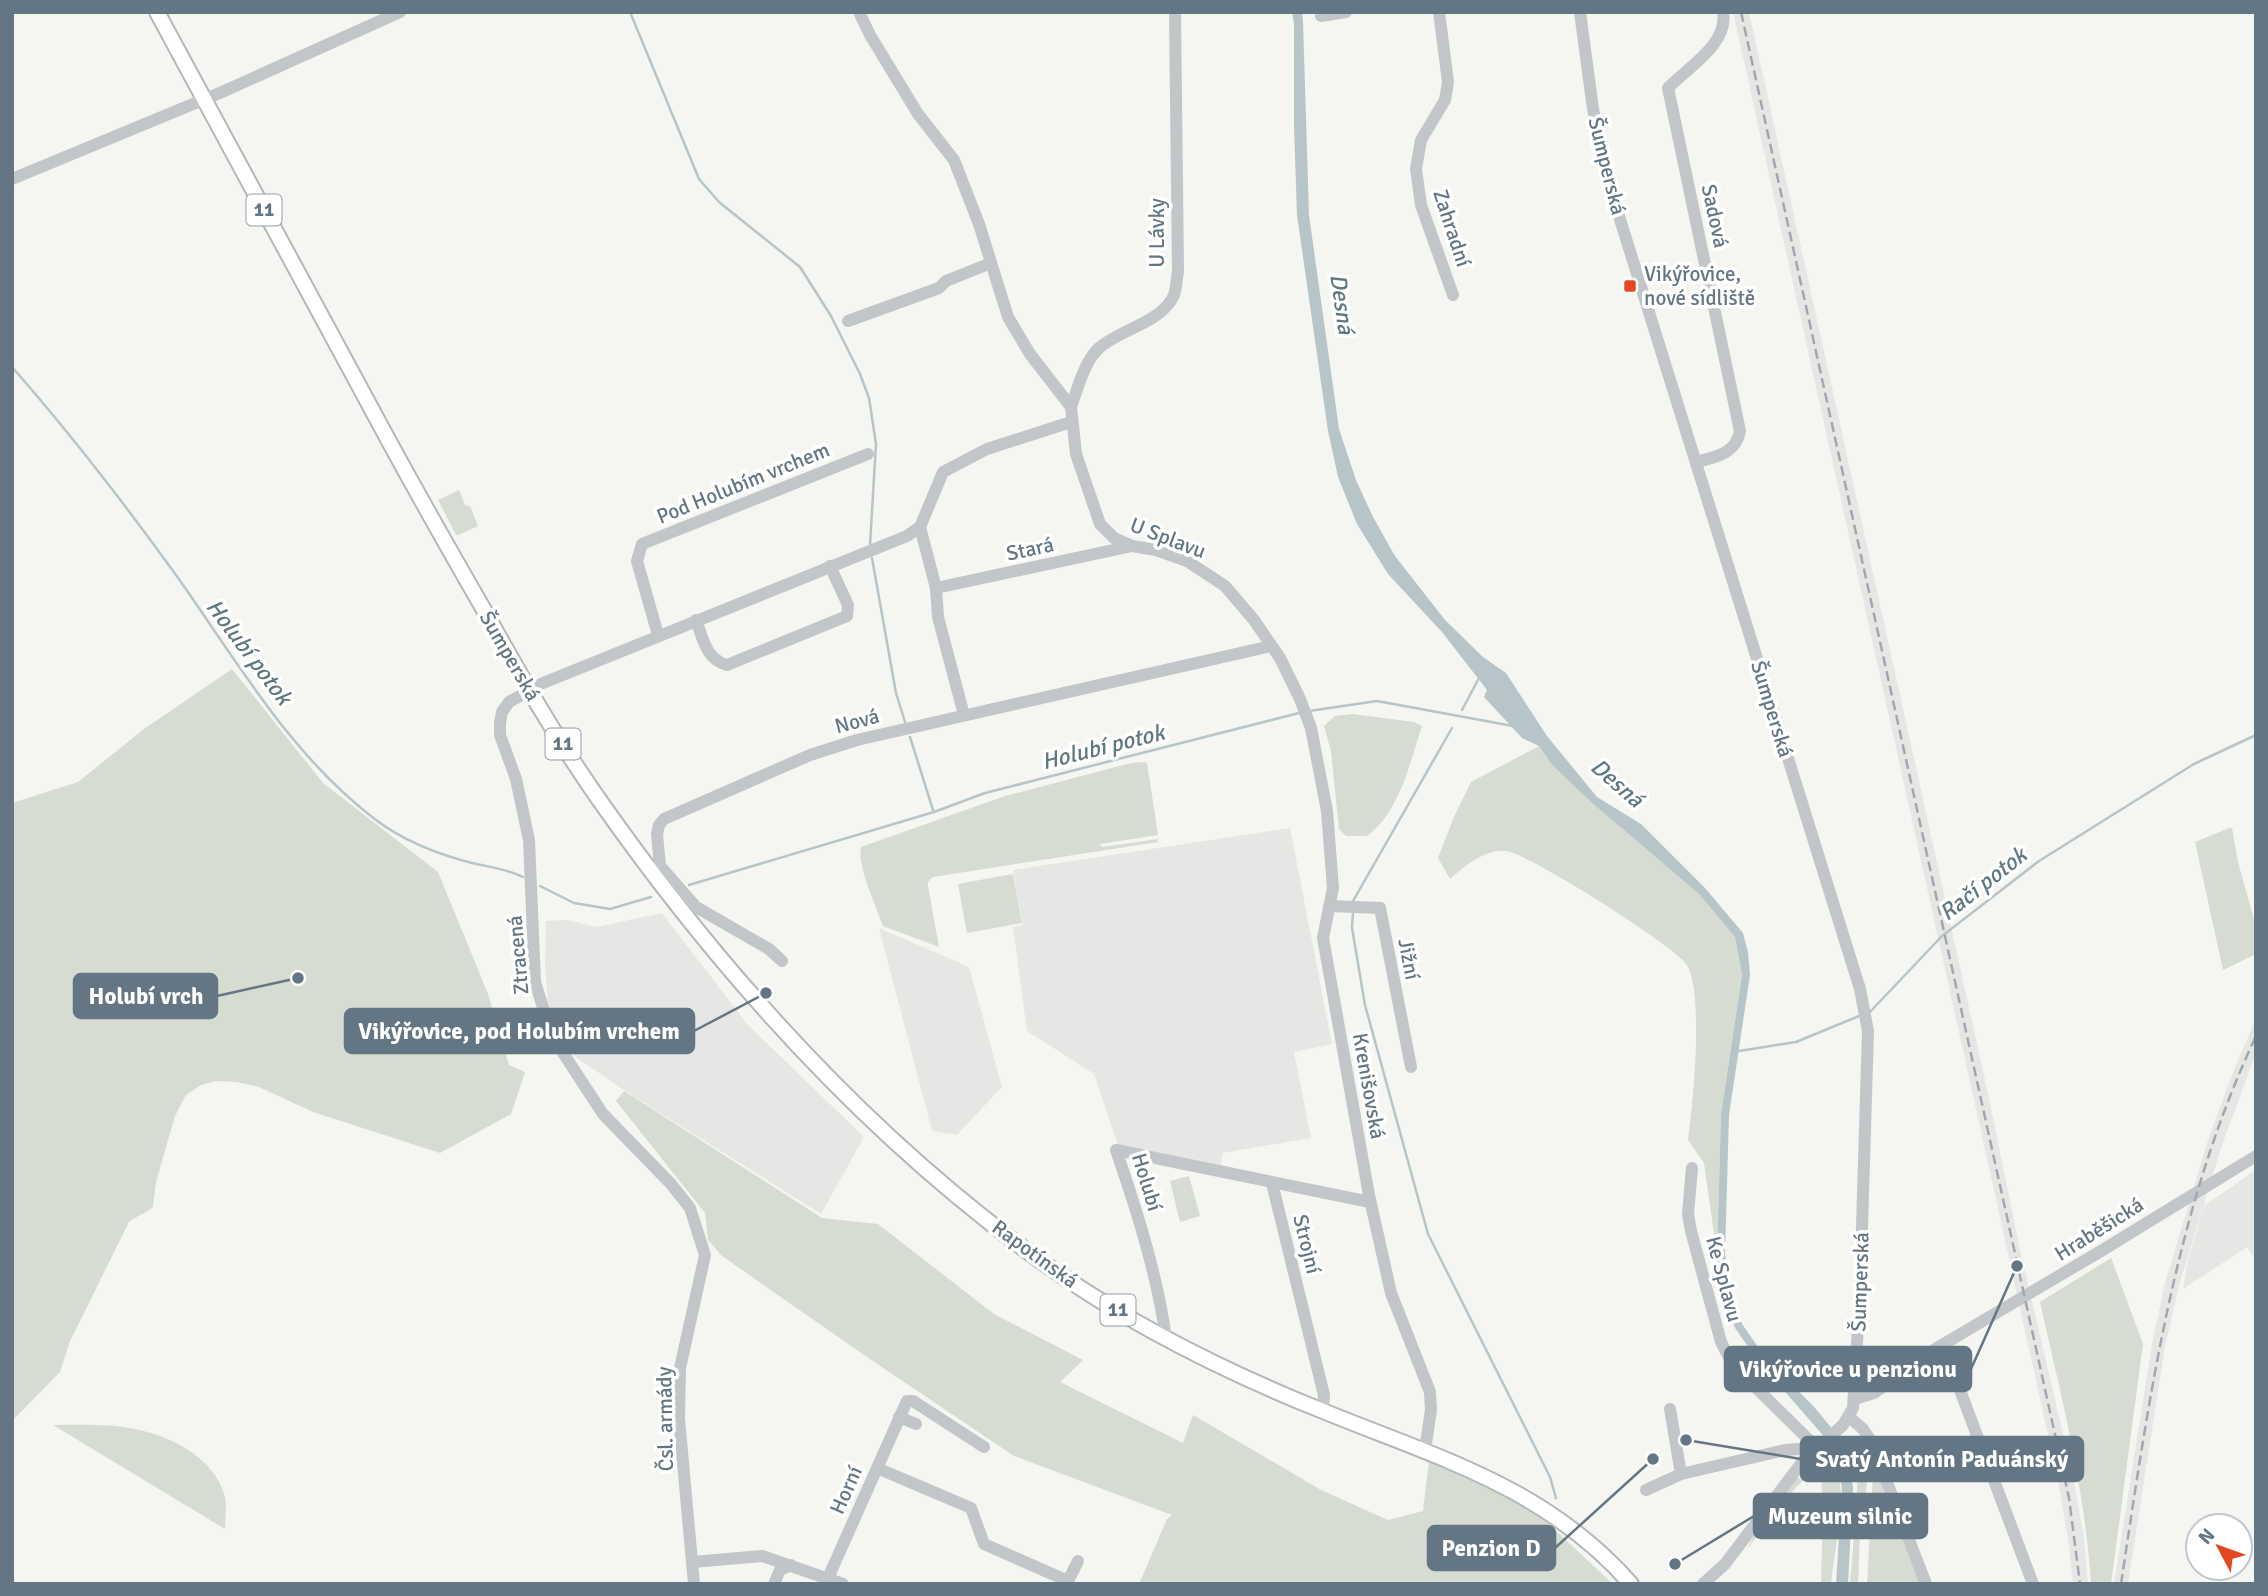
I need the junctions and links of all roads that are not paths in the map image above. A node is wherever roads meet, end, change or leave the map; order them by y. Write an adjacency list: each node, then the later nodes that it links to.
1 (157, 12): 10 (main road, 11)
2 (400, 12): 10 (street)
3 (859, 12): 12 (street)
4 (1175, 12): 15 (street, U Lávky)
5 (1346, 12): 9 (street)
6 (1439, 12): 13 (street, Zahradní)
7 (1580, 12): 18 (street, Šumperská)
8 (1723, 12): 18 (street, Sadová)
9 (1321, 16)
10 (204, 99): 11 (street); 26 (main road, Šumperská / 11)
11 (12, 179)
12 (991, 262): 14 (street); 15 (street)
13 (1453, 295)
14 (848, 321)
15 (1071, 407): 16 (street, U Splavu)
16 (1071, 422): 19 (street); 20 (street, U Splavu)
17 (868, 454): 24 (street, Pod Holubím vrchem)
18 (1696, 462): 40 (street, Šumperská)
19 (920, 527): 21 (street); 22 (street)
20 (1132, 546): 22 (street, Stará); 25 (street, U Splavu)
21 (830, 566): 23 (street); 23 (street)
22 (936, 589): 27 (street)
23 (696, 620): 24 (street)
24 (658, 635): 26 (street)
25 (1271, 646): 27 (street, Nová); 28 (street, U Splavu)
26 (529, 690): 29 (main road, Šumperská / 11); 37 (street, Ztracená)
27 (964, 715): 31 (street, Nová)
28 (1309, 722): 30 (street, Krenišovská)
29 (667, 892): 38 (main road, Rapotínská / 11)
30 (1329, 906): 32 (street, Jižní); 36 (street, Krenišovská)
31 (782, 961)
32 (1411, 1067)
33 (2256, 1156): 39 (street, Hraběšická)
34 (1692, 1168): 46 (street, Ke Splavu)
35 (1272, 1182): 36 (street, Strojní); 38 (street, Holubí); 42 (street, Strojní)
36 (1370, 1202): 48 (street, Krenišovská)
37 (705, 1255): 53 (street, Čsl. armády)
38 (1166, 1338): 42 (main road, Rapotínská / 11)
39 (1942, 1345): 40 (street, Hraběšická); 63 (street)
40 (1855, 1399): 44 (street, Šumperská)
41 (1670, 1409): 50 (street)
42 (1323, 1412): 48 (main road, Rapotínská / 11)
43 (899, 1417): 45 (street); 47 (street); 49 (street, Horní)
44 (1849, 1417): 46 (street); 62 (street)
45 (916, 1424)
46 (1819, 1446): 50 (street); 57 (street)
47 (984, 1447)
48 (1425, 1450): 61 (main road, Rapotínská / 11)
49 (877, 1468): 55 (street, Horní); 56 (street)
50 (1681, 1474): 51 (street)
51 (1646, 1490)
52 (1078, 1561): 56 (street)
53 (692, 1562): 54 (street); 58 (street, Čsl. armády)
54 (791, 1566): 55 (street); 59 (street)
55 (828, 1578): 60 (street)
56 (1068, 1582)
57 (1707, 1582)
58 (694, 1584)
59 (774, 1584)
60 (843, 1584)
61 (1631, 1584)
62 (1926, 1584)
63 (2033, 1584)

